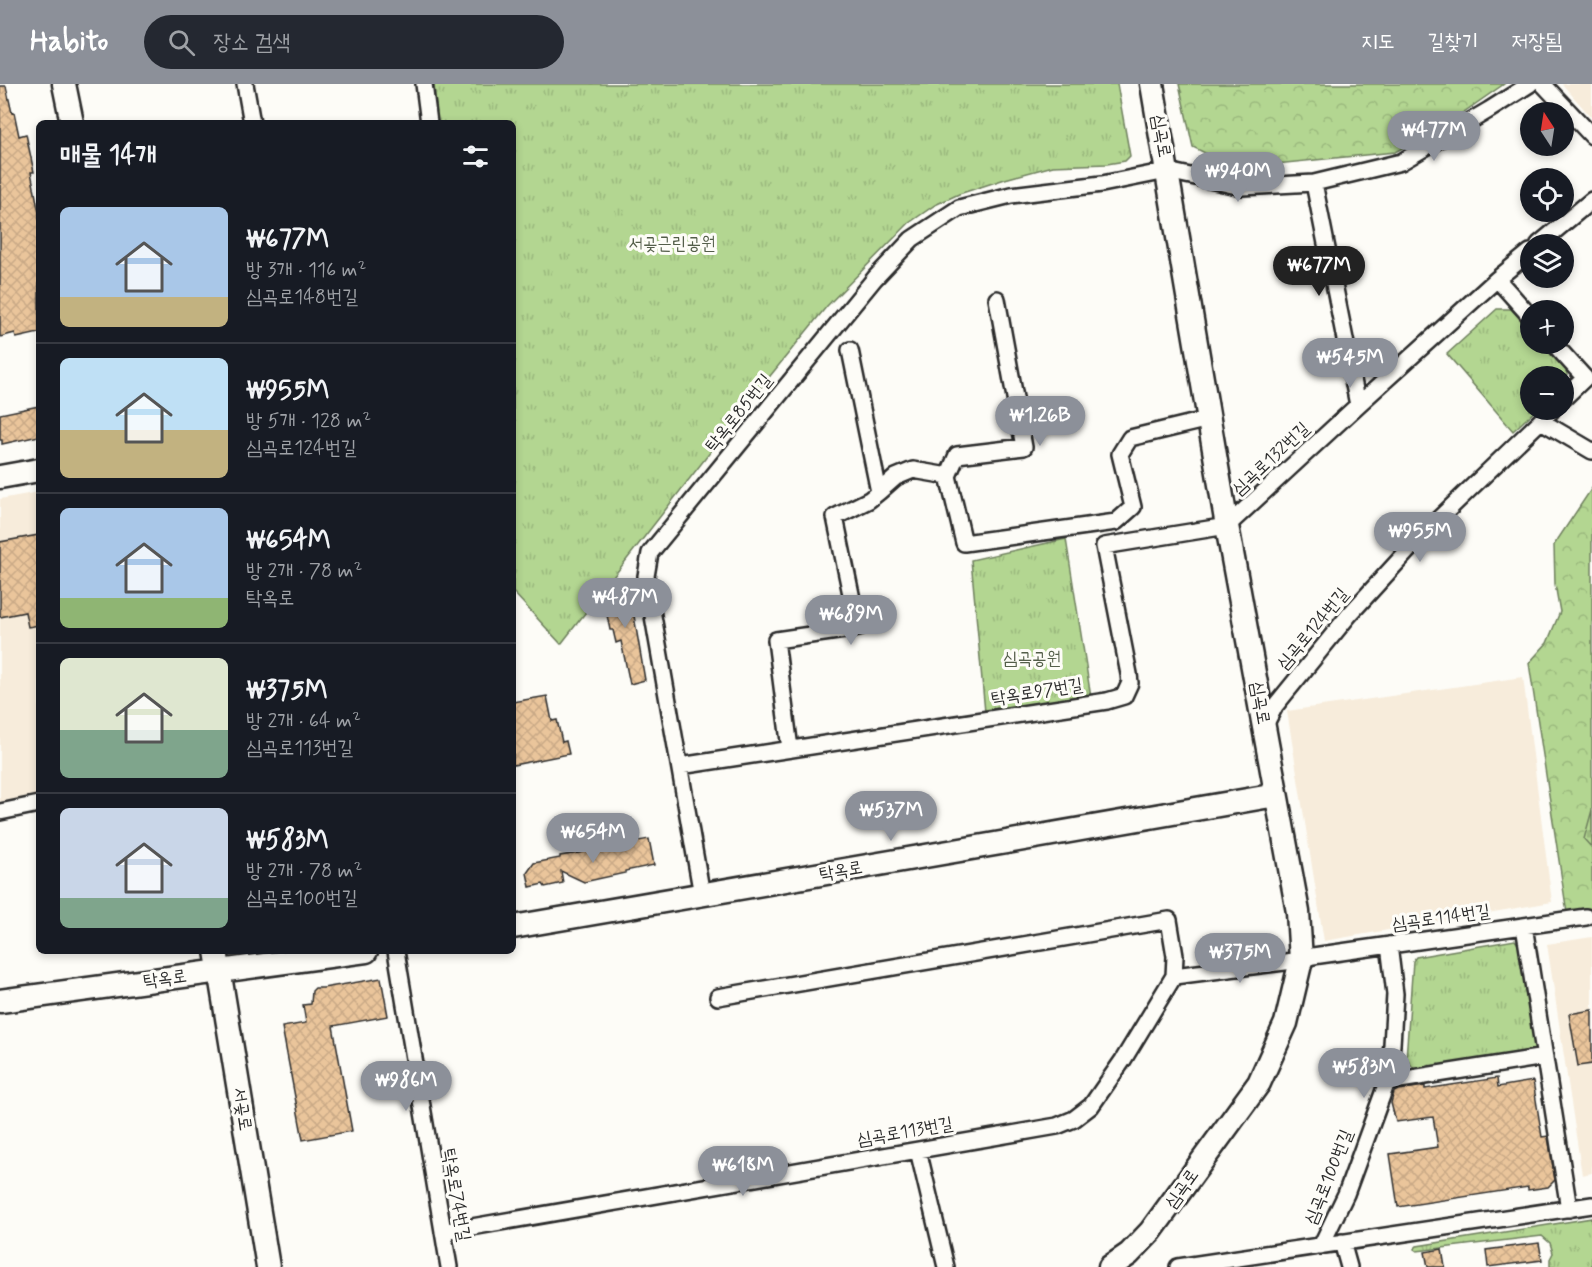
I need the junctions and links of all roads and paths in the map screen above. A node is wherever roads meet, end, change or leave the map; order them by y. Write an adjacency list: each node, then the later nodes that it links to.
1 (64, 84): 7 (street)
2 (245, 84): 8 (street)
3 (424, 84): 9 (street)
4 (1152, 84): 11 (street, 심곡로)
5 (1530, 84): 12 (street)
6 (1543, 84): 10 (street)
7 (71, 120)
8 (251, 120)
9 (429, 120)
10 (1592, 136)
11 (1167, 171): 12 (street); 24 (street, 심곡로); 34 (street, 탁옥로85번길)
12 (1314, 183): 23 (street)
13 (1592, 200): 14 (street)
14 (1551, 234)
15 (1520, 260): 16 (street, 심곡로132번길)
16 (1497, 279): 18 (street); 23 (street, 심곡로132번길)
17 (997, 299): 28 (street)
18 (1520, 305)
19 (850, 350): 30 (street)
20 (1564, 354): 21 (street)
21 (1588, 377): 22 (street)
22 (1574, 389)
23 (1358, 405): 31 (street, 심곡로132번길)
24 (1209, 419): 28 (street); 31 (street, 심곡로)
25 (1541, 421): 26 (street); 32 (street, 심곡로124번길)
26 (1592, 451)
27 (36, 471): 29 (street)
28 (948, 476): 30 (street)
29 (0, 477)
30 (879, 492): 33 (street)
31 (1227, 526): 32 (street, 심곡로); 33 (street, 탁옥로97번길)
32 (1264, 727): 35 (street, 심곡로)
33 (790, 749): 34 (street, 탁옥로97번길)
34 (680, 766): 38 (street, 탁옥로85번길)
35 (1276, 795): 38 (street, 탁옥로); 45 (street, 심곡로)
36 (36, 805): 37 (street)
37 (0, 812)
38 (702, 895): 40 (street, 탁옥로)
39 (1586, 917): 41 (street, 심곡로114번길)
40 (516, 926)
41 (1524, 926): 42 (street, 심곡로114번길); 50 (street)
42 (1389, 945): 45 (street, 심곡로114번길); 51 (street, 심곡로100번길)
43 (322, 954): 46 (street, 탁옥로)
44 (397, 954): 55 (street, 탁옥로74번길)
45 (1301, 960): 47 (street); 61 (street, 심곡로)
46 (218, 961): 49 (street, 탁옥로); 58 (street, 서곶로)
47 (1174, 976): 48 (street); 52 (street, 심곡로113번길)
48 (718, 997)
49 (0, 1001)
50 (1545, 1058): 51 (street); 54 (street)
51 (1387, 1082): 57 (street, 심곡로100번길)
52 (918, 1150): 55 (street, 심곡로113번길); 60 (street)
53 (1592, 1205): 54 (street, 심곡로100번길)
54 (1569, 1209): 56 (street, 심곡로100번길)
55 (443, 1232): 59 (street, 탁옥로74번길)
56 (1342, 1242): 57 (street, 심곡로100번길); 63 (street, 심곡로100번길)
57 (1321, 1246): 62 (street, 심곡로100번길)
58 (268, 1267)
59 (449, 1267)
60 (946, 1267)
61 (1110, 1267)
62 (1178, 1267)
63 (1349, 1267)

